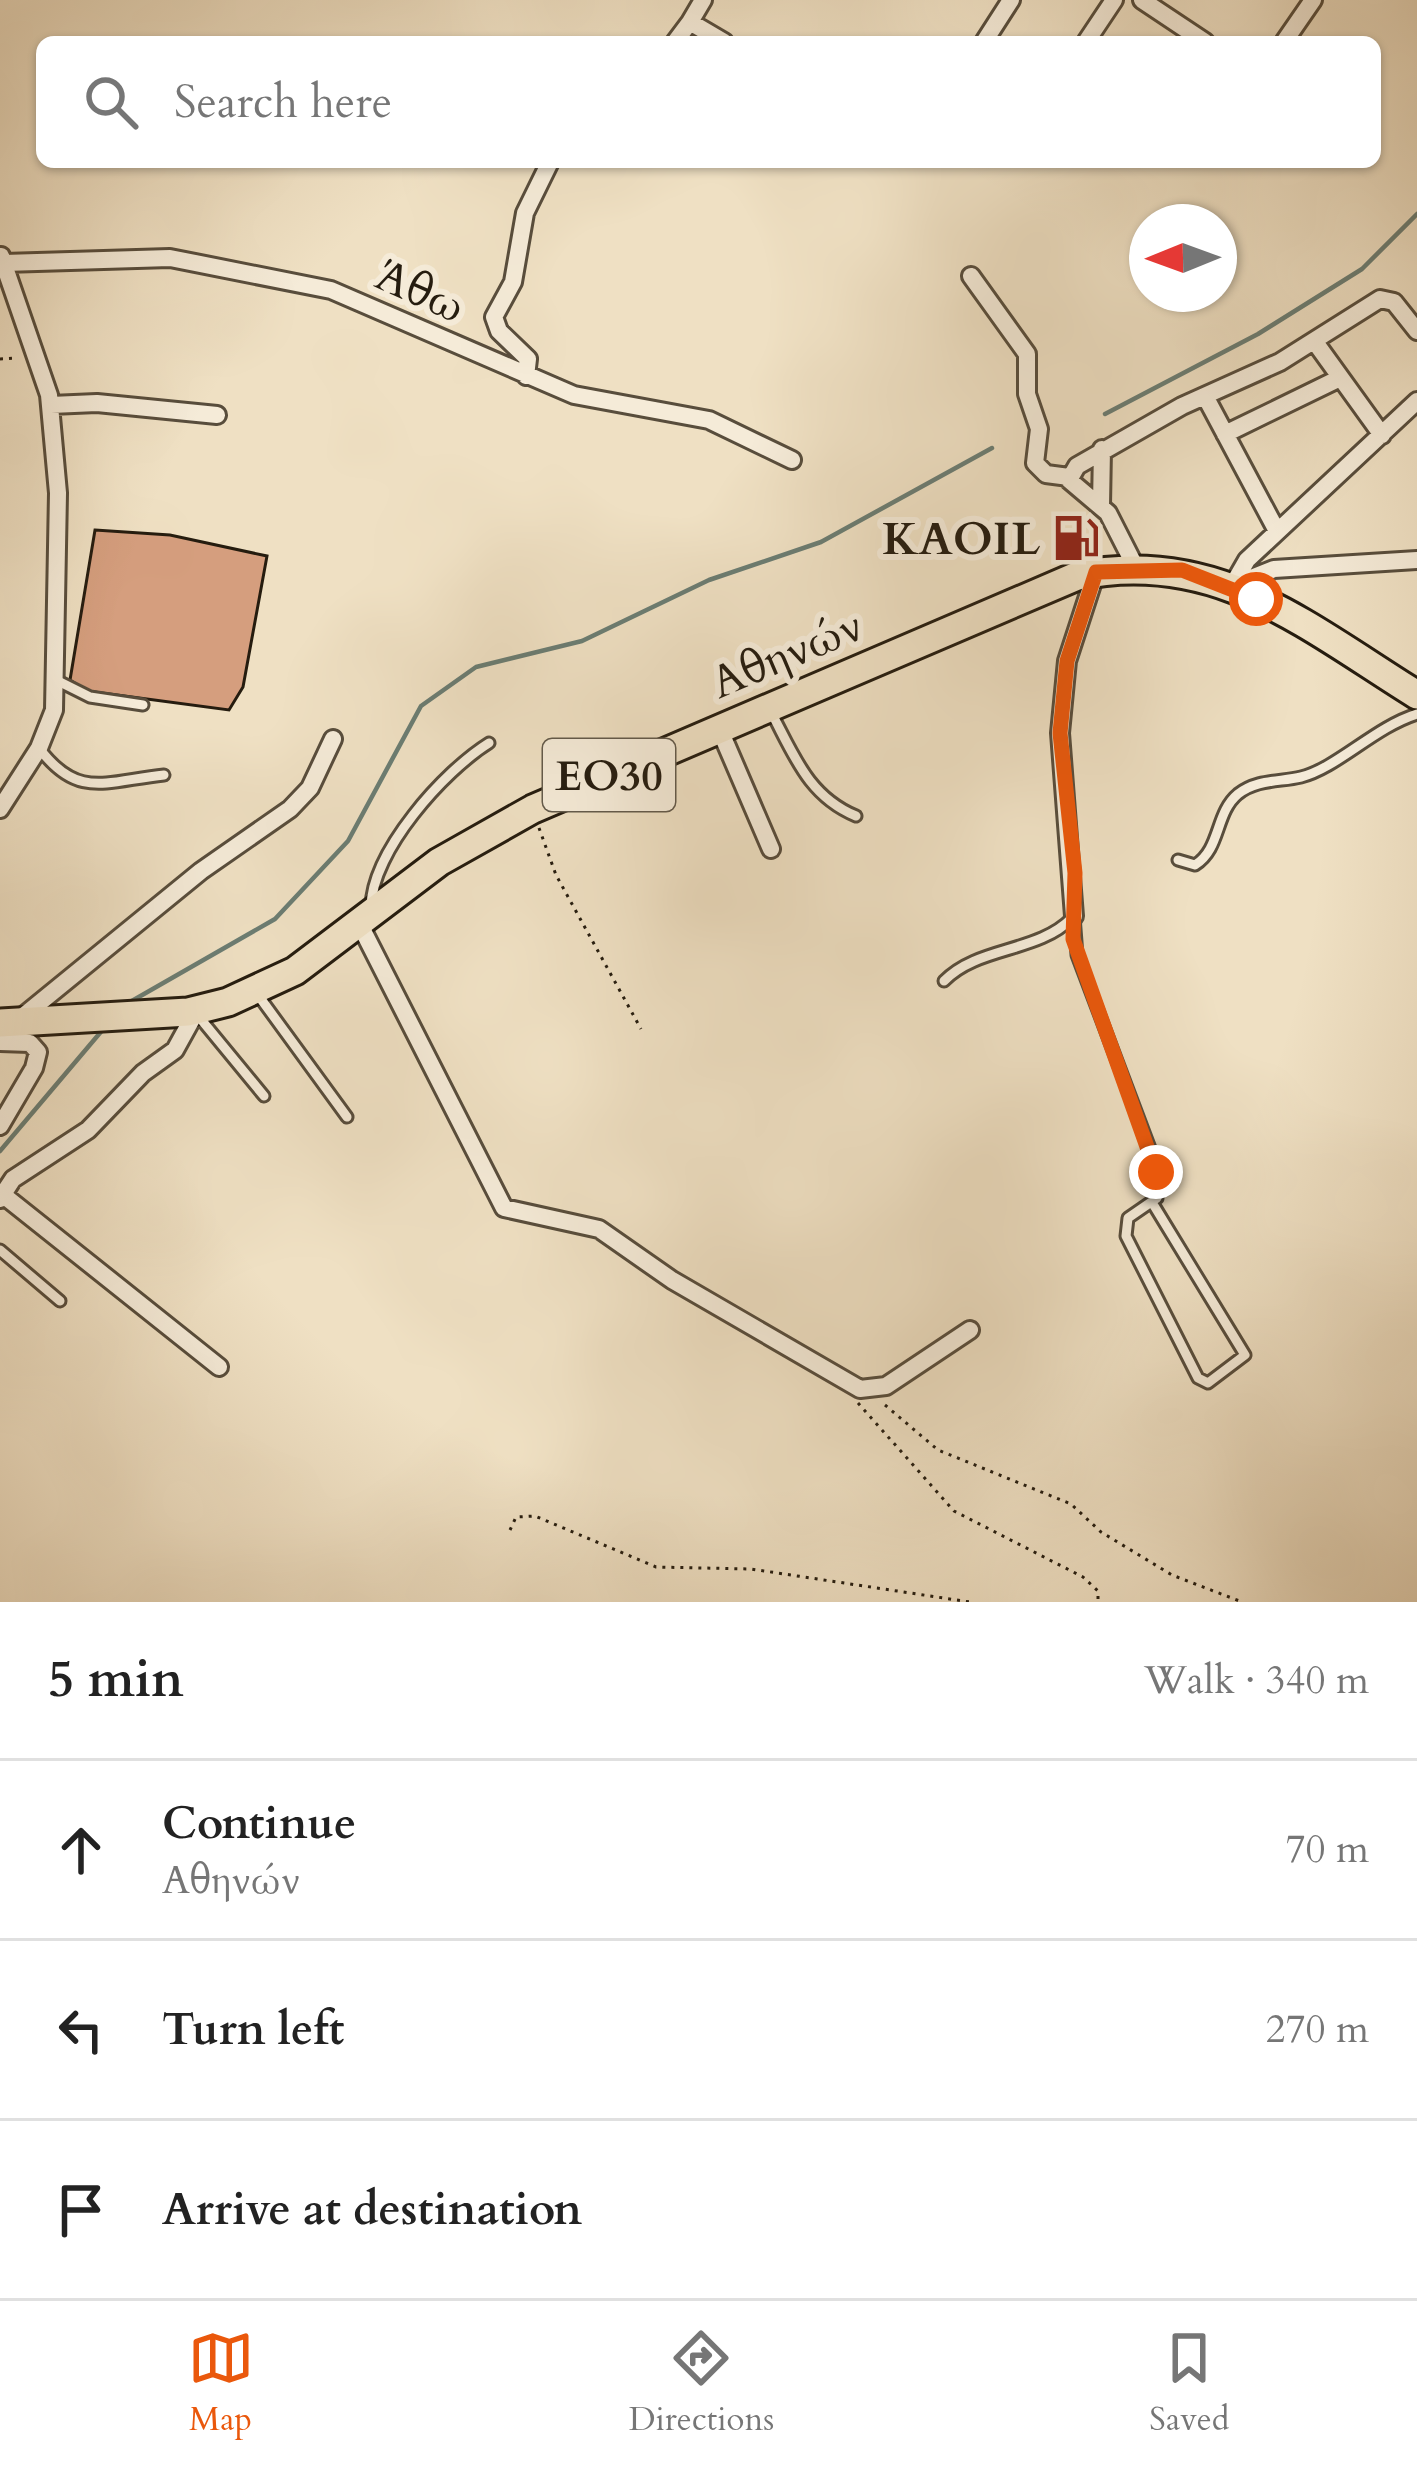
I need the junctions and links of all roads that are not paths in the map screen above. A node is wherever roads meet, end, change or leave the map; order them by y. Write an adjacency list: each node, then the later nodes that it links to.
1 (703, 0): 6 (street)
2 (1011, 0): 9 (street)
3 (1114, 0): 10 (street)
4 (1142, 0): 11 (street)
5 (1312, 0): 12 (street)
6 (690, 22): 7 (street); 8 (street)
7 (679, 36)
8 (714, 36)
9 (988, 36)
10 (1089, 36)
11 (1196, 36)
12 (1288, 36)
13 (547, 168): 18 (street)
14 (1, 260): 18 (street, Άθω); 22 (street)
15 (971, 276): 28 (street)
16 (1417, 331): 17 (street)
17 (1315, 343): 19 (street); 20 (street)
18 (526, 376): 27 (street, Άθω)
19 (1340, 378): 24 (street); 25 (street)
20 (1205, 395): 24 (street); 26 (street)
21 (1417, 401): 25 (street)
22 (51, 405): 23 (street); 35 (street)
23 (217, 415)
24 (1225, 434): 30 (street)
25 (1382, 435): 30 (street)
26 (1102, 449): 28 (street); 29 (street)
27 (792, 460)
28 (1069, 477): 29 (street)
29 (1101, 505): 32 (street)
30 (1277, 531): 34 (street)
31 (1417, 560): 34 (street)
32 (1136, 568): 33 (main road, Αθηνών / ΕΟ30); 34 (main road, Αθηνών / ΕΟ30)
33 (1096, 572): 38 (main road, Αθηνών / ΕΟ30); 49 (street)
34 (1236, 589): 36 (main road, Αθηνών / ΕΟ30)
35 (56, 680): 37 (lane); 43 (street)
36 (1417, 695)
37 (143, 705)
38 (768, 707): 40 (main road, Αθηνών / ΕΟ30); 46 (lane)
39 (1417, 714): 48 (lane)
40 (719, 728): 47 (street); 50 (main road, Αθηνών / ΕΟ30)
41 (333, 739): 54 (street)
42 (490, 743): 50 (lane)
43 (39, 748): 44 (lane); 45 (street)
44 (164, 775)
45 (0, 808)
46 (856, 816)
47 (771, 849)
48 (1178, 860)
49 (1075, 916): 51 (lane); 59 (lane)
50 (365, 918): 52 (main road, Αθηνών / ΕΟ30); 62 (street)
51 (944, 981)
52 (255, 991): 53 (main road, Αθηνών / ΕΟ30); 56 (lane)
53 (194, 1012): 54 (main road, Αθηνών / ΕΟ30); 55 (lane); 58 (street)
54 (5, 1029): 57 (street)
55 (264, 1096)
56 (347, 1117)
57 (0, 1126)
58 (1, 1197): 63 (street)
59 (1153, 1204): 59 (lane)
60 (0, 1250): 61 (lane)
61 (60, 1301)
62 (970, 1330)
63 (219, 1367)

